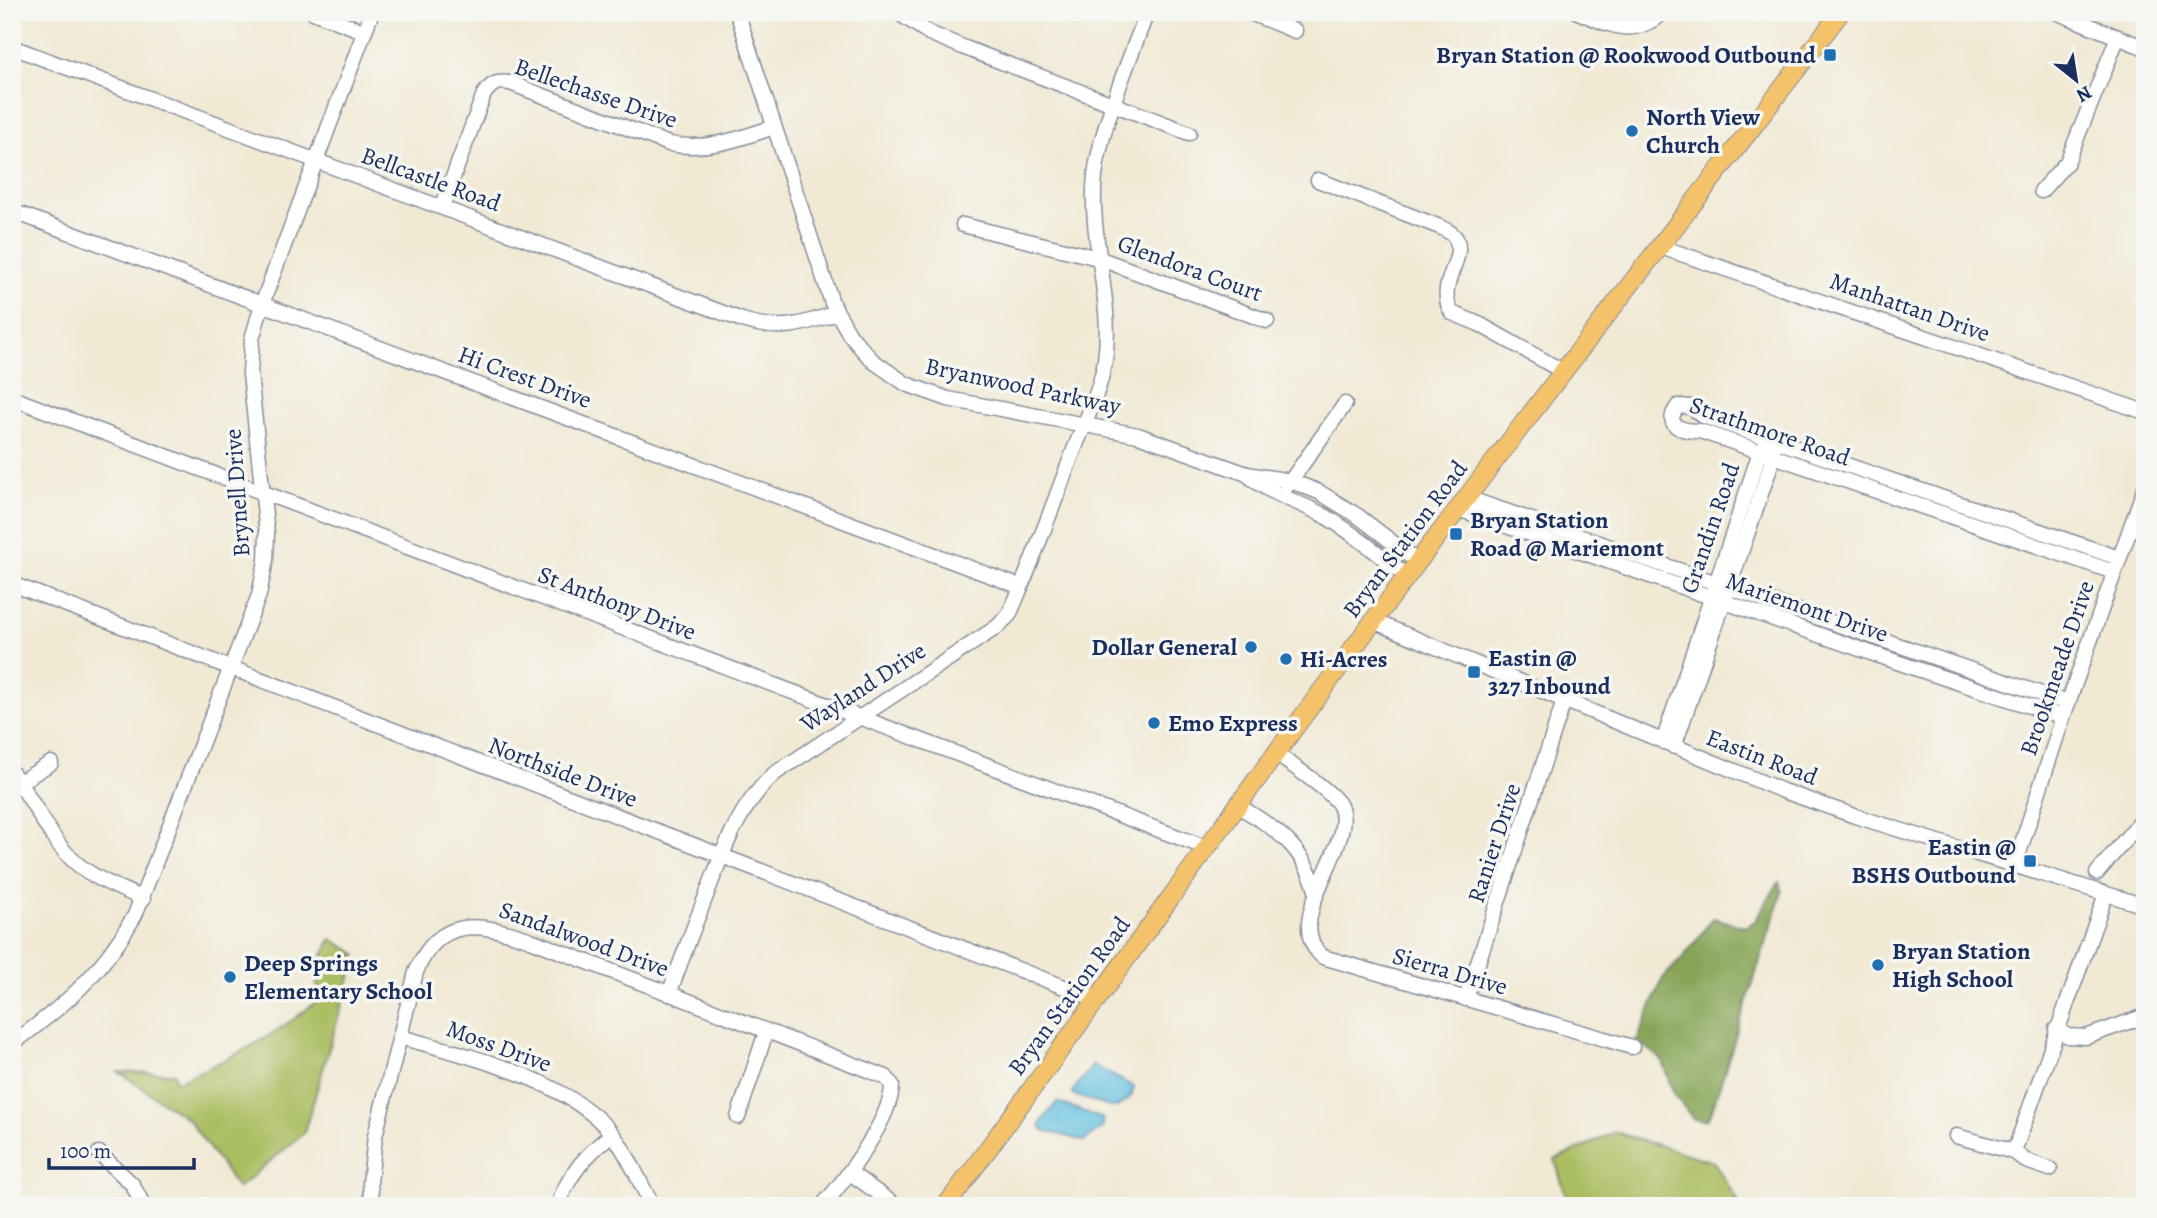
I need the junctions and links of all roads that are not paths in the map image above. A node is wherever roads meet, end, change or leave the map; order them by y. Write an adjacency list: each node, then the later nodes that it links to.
1 (313, 12): 11 (street)
2 (372, 12): 11 (street, Brynell Drive)
3 (737, 12): 17 (street, Bryanwood Parkway)
4 (897, 12): 16 (street)
5 (1147, 12): 16 (street, Wayland Drive)
6 (1248, 12): 12 (street)
7 (1578, 12): 8 (street)
8 (1663, 12)
9 (1841, 12): 25 (main road, Bryan Station Road)
10 (2056, 12): 13 (street)
11 (363, 31): 19 (street, Brynell Drive)
12 (1295, 31)
13 (2118, 37): 15 (street); 21 (street)
14 (12, 47): 19 (street, Bellcastle Road)
15 (2145, 48)
16 (1114, 105): 18 (street); 26 (street, Wayland Drive)
17 (774, 127): 22 (street, Bellechasse Drive); 28 (street, Bryanwood Parkway)
18 (1189, 133)
19 (315, 160): 22 (street, Bellcastle Road); 27 (street, Brynell Drive)
20 (1318, 180): 30 (street)
21 (2041, 191)
22 (442, 207): 28 (street, Bellcastle Road)
23 (12, 211): 27 (street, Hi Crest Drive)
24 (963, 225): 26 (street, Glendora Court)
25 (1661, 247): 30 (main road, Bryan Station Road); 33 (street, Manhattan Drive)
26 (1098, 258): 29 (street, Glendora Court); 34 (street, Wayland Drive)
27 (262, 304): 40 (street, Brynell Drive); 46 (street, Hi Crest Drive)
28 (837, 313): 34 (street, Bryanwood Parkway)
29 (1267, 321)
30 (1564, 372): 42 (main road, Bryan Station Road)
31 (12, 398): 40 (street, St Anthony Drive)
32 (1345, 404): 38 (street)
33 (2145, 412)
34 (1084, 423): 37 (street, Bryanwood Parkway); 46 (street, Wayland Drive)
35 (1772, 440): 36 (street, Grandin Road); 36 (street, Strathmore Road); 43 (street, Strathmore Road)
36 (1767, 454): 43 (street, Strathmore Road); 47 (street, Grandin Road)
37 (1247, 474): 38 (street, Bryanwood Parkway); 41 (street, Bryanwood Parkway)
38 (1291, 481): 41 (street); 44 (street, Bryanwood Parkway)
39 (2145, 486): 43 (street, Brookmeade Drive)
40 (262, 492): 50 (street, Brynell Drive); 54 (street, St Anthony Drive)
41 (1280, 495): 44 (street, Bryanwood Parkway)
42 (1462, 504): 44 (main road, Bryan Station Road); 47 (street, Mariemont Drive)
43 (2117, 565): 53 (street, Brookmeade Drive)
44 (1412, 569): 48 (main road, Bryan Station Road)
45 (12, 584): 50 (street, Northside Drive)
46 (1021, 587): 54 (street, Wayland Drive)
47 (1720, 593): 49 (street, Mariemont Drive); 51 (street, Mariemont Drive); 55 (street, Grandin Road)
48 (1373, 621): 52 (street, Eastin Road); 56 (main road, Bryan Station Road)
49 (1926, 656): 51 (street); 53 (street, Mariemont Drive)
50 (232, 668): 62 (street, Northside Drive); 67 (street, Brynell Drive)
51 (1920, 670): 53 (street, Mariemont Drive)
52 (1564, 701): 55 (street, Eastin Road); 70 (street, Ranier Drive)
53 (2066, 710): 63 (street, Brookmeade Drive)
54 (858, 718): 61 (street, St Anthony Drive); 62 (street, Wayland Drive)
55 (1669, 745): 63 (street, Eastin Road)
56 (1275, 754): 59 (main road, Bryan Station Road); 65 (street, Sierra Drive)
57 (51, 763): 58 (street)
58 (16, 778): 67 (street)
59 (1237, 805): 61 (main road, Bryan Station Road); 65 (street)
60 (2145, 816): 64 (street)
61 (1207, 848): 71 (main road, Bryan Station Road)
62 (720, 857): 69 (street, Wayland Drive); 71 (street, Northside Drive)
63 (2015, 865): 66 (street, Eastin Road)
64 (2096, 873)
65 (1317, 894): 70 (street, Sierra Drive)
66 (2106, 894): 68 (street, Eastin Road); 73 (street)
67 (143, 899): 76 (street, Brynell Drive)
68 (2145, 906)
69 (669, 994): 74 (street, Sandalwood Drive); 75 (street, Sandalwood Drive)
70 (1466, 999): 77 (street, Sierra Drive)
71 (1098, 1000): 91 (main road, Bryan Station Road)
72 (2145, 1016): 73 (street)
73 (2056, 1029): 82 (street)
74 (766, 1032): 78 (street); 84 (street, Sandalwood Drive)
75 (400, 1037): 79 (street, Moss Drive); 87 (street, Sandalwood Drive)
76 (12, 1044)
77 (1632, 1047)
78 (738, 1117)
79 (612, 1133): 88 (street); 89 (street, Moss Drive)
80 (1956, 1136): 82 (street)
81 (99, 1153): 86 (street)
82 (2014, 1153): 83 (street)
83 (2050, 1169)
84 (849, 1172): 85 (street); 90 (street)
85 (829, 1204)
86 (144, 1206)
87 (372, 1206)
88 (558, 1206)
89 (653, 1206)
90 (896, 1206)
91 (946, 1206)

